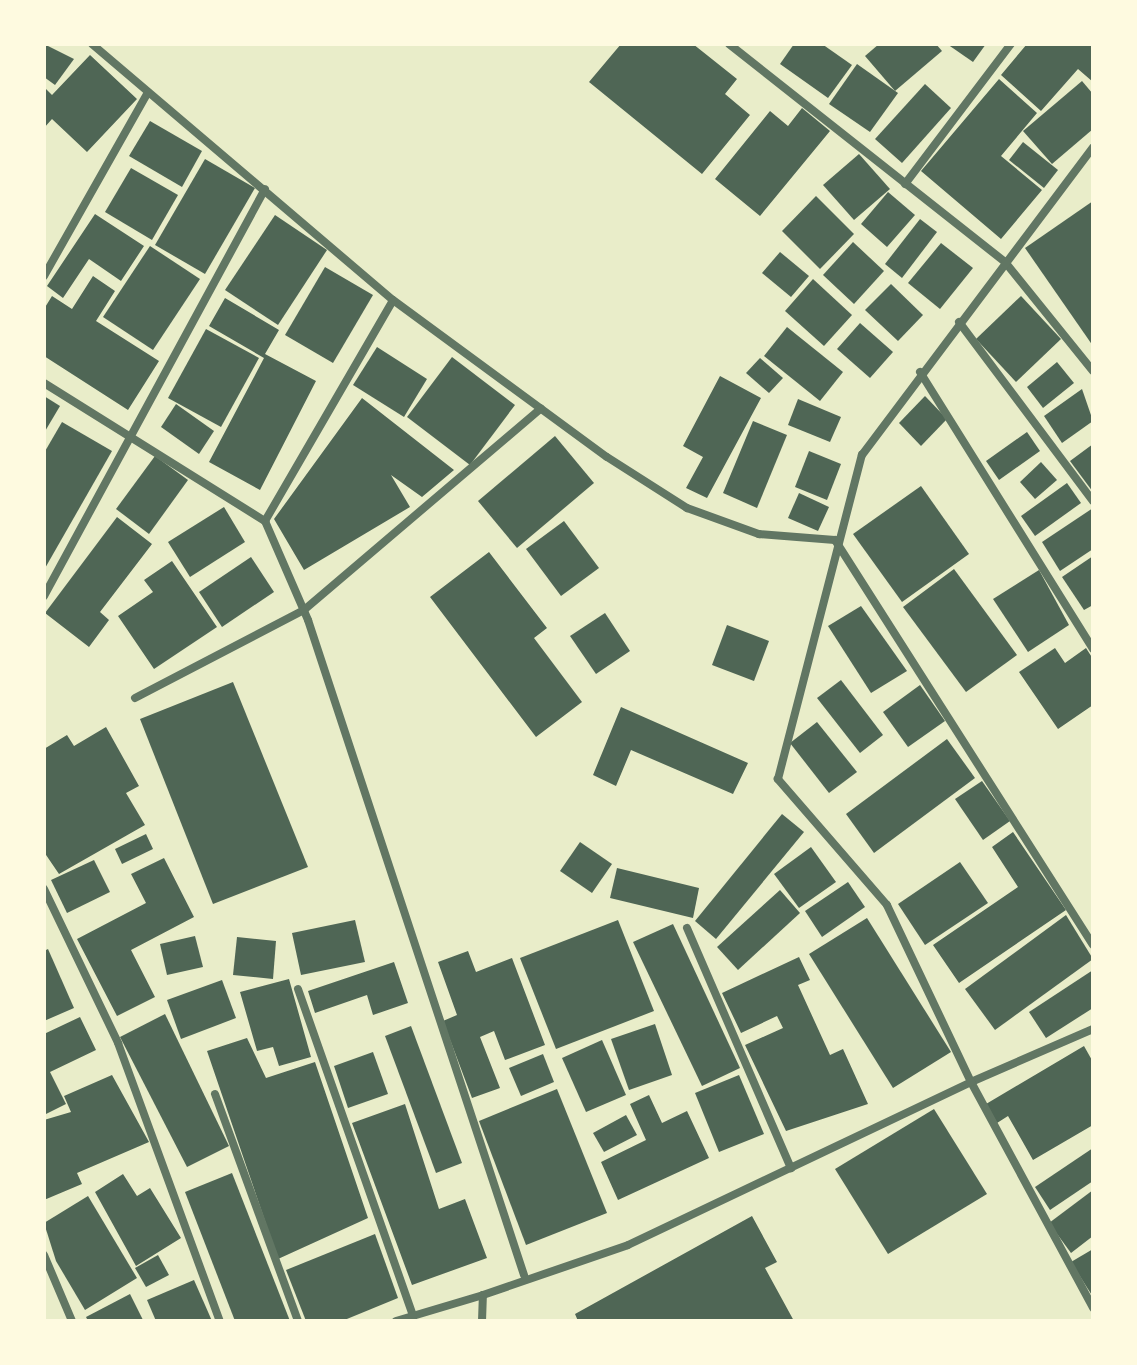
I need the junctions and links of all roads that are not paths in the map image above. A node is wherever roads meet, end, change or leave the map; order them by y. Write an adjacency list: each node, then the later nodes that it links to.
1 (92, 44): 4 (street)
2 (729, 44): 6 (street)
3 (1011, 44): 6 (street)
4 (148, 92): 7 (street); 9 (street)
5 (1093, 147): 8 (street)
6 (905, 184): 8 (street)
7 (265, 189): 10 (street); 16 (street)
8 (1005, 262): 11 (street); 12 (street)
9 (44, 276)
10 (393, 300): 15 (street); 18 (street)
11 (959, 322): 13 (street); 17 (street)
12 (1093, 371)
13 (920, 372): 19 (street); 22 (street)
14 (44, 383): 16 (street)
15 (541, 408): 19 (street); 21 (street)
16 (134, 437): 18 (street); 20 (street)
17 (1093, 501)
18 (265, 521): 21 (street)
19 (835, 540): 26 (street); 29 (street)
20 (44, 596)
21 (304, 610): 23 (street); 33 (street)
22 (1093, 649)
23 (135, 698)
24 (44, 889): 38 (street)
25 (687, 928): 31 (street)
26 (1093, 945)
27 (298, 989): 36 (street)
28 (1092, 1031): 29 (street)
29 (971, 1082): 31 (street); 35 (street)
30 (215, 1094): 39 (street)
31 (791, 1168): 33 (street)
32 (44, 1255): 37 (street)
33 (524, 1275): 34 (street)
34 (483, 1295): 36 (street); 41 (street)
35 (1093, 1308)
36 (413, 1316): 40 (street)
37 (72, 1321)
38 (220, 1321)
39 (298, 1321)
40 (396, 1321)
41 (482, 1321)

